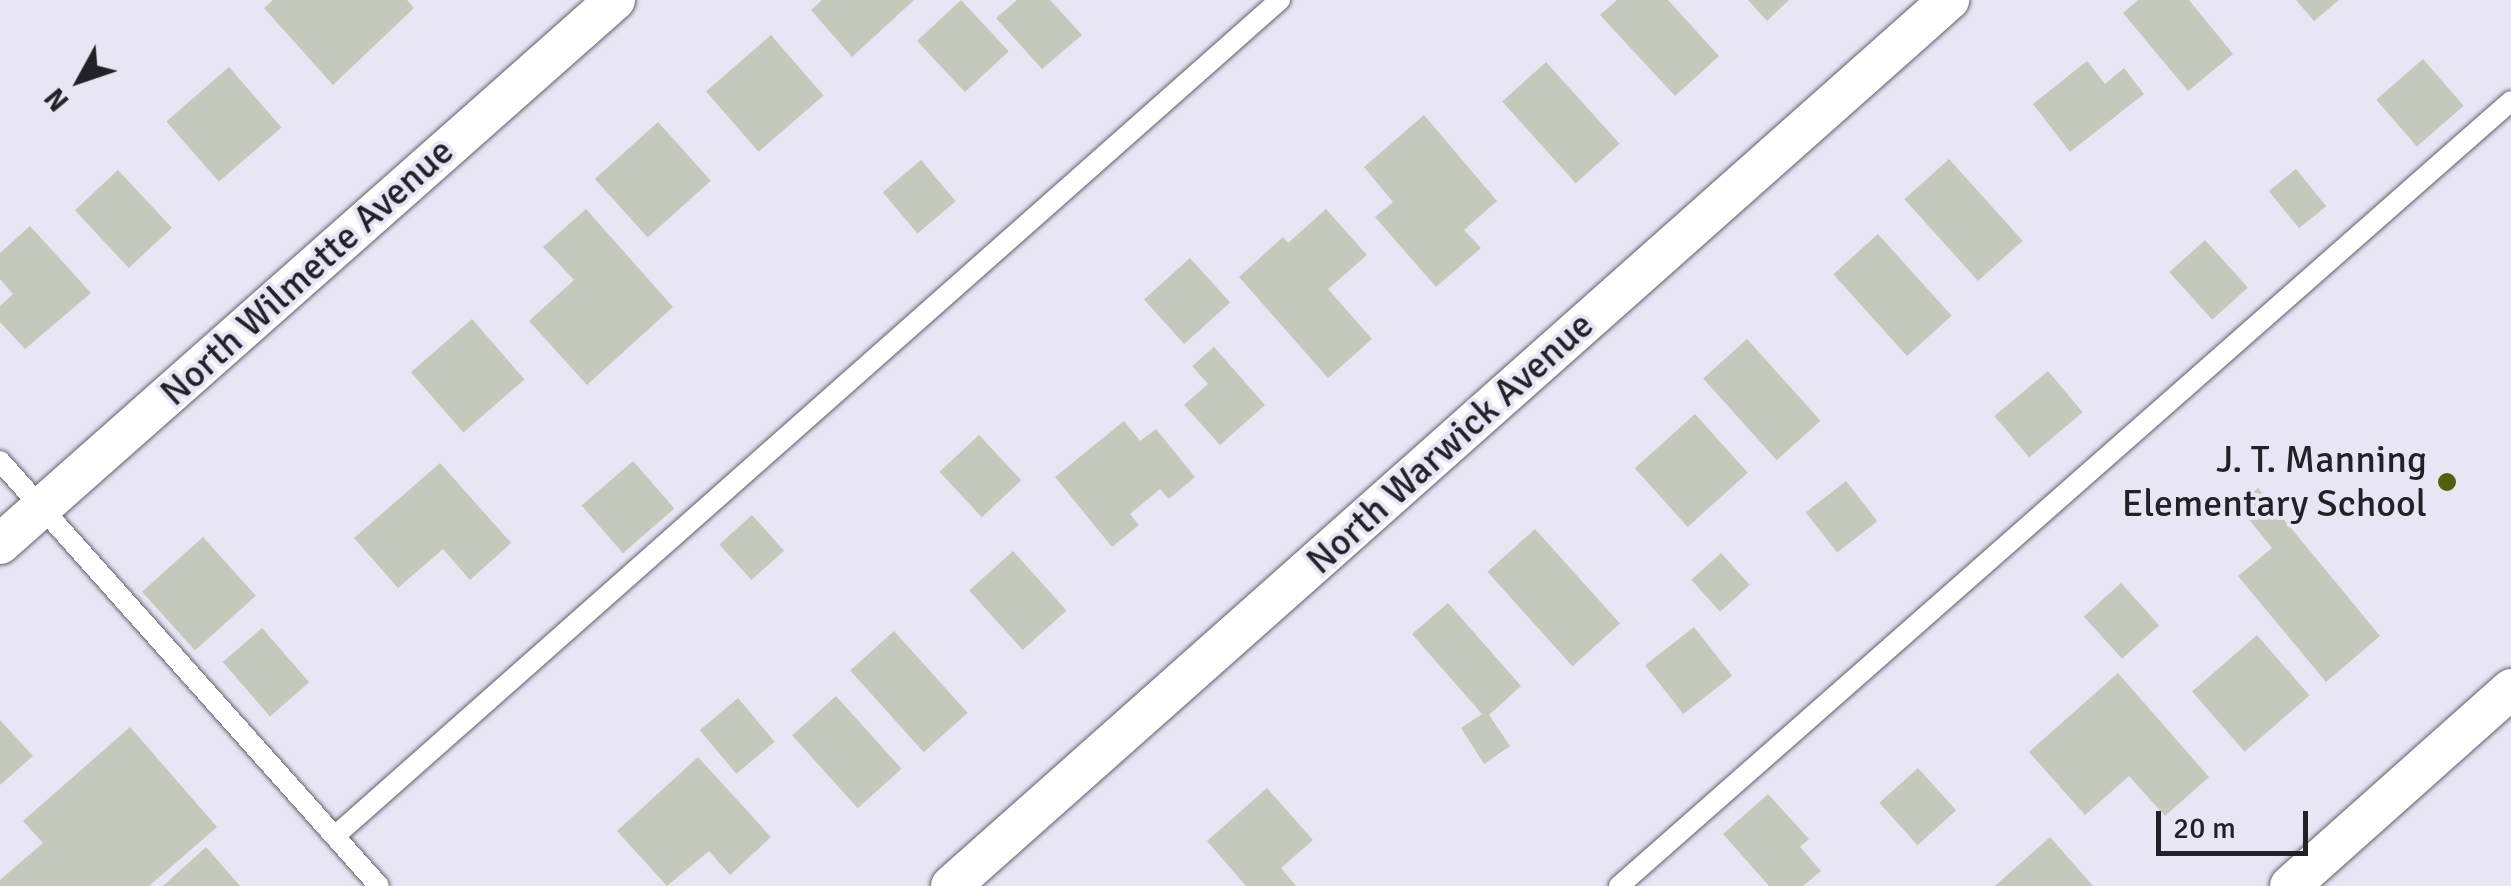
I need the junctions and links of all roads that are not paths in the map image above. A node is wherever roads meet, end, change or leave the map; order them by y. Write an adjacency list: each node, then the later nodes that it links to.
1 (615, 0): 6 (street, North Wilmette Avenue)
2 (1280, 0): 9 (lane)
3 (1949, 0): 11 (street, North Warwick Avenue)
4 (2511, 102): 12 (lane)
5 (0, 461): 6 (lane)
6 (42, 507): 7 (street, North Wilmette Avenue); 9 (lane)
7 (0, 544)
8 (2511, 688): 13 (street)
9 (335, 836): 10 (lane)
10 (379, 886)
11 (951, 886)
12 (1618, 886)
13 (2290, 886)

